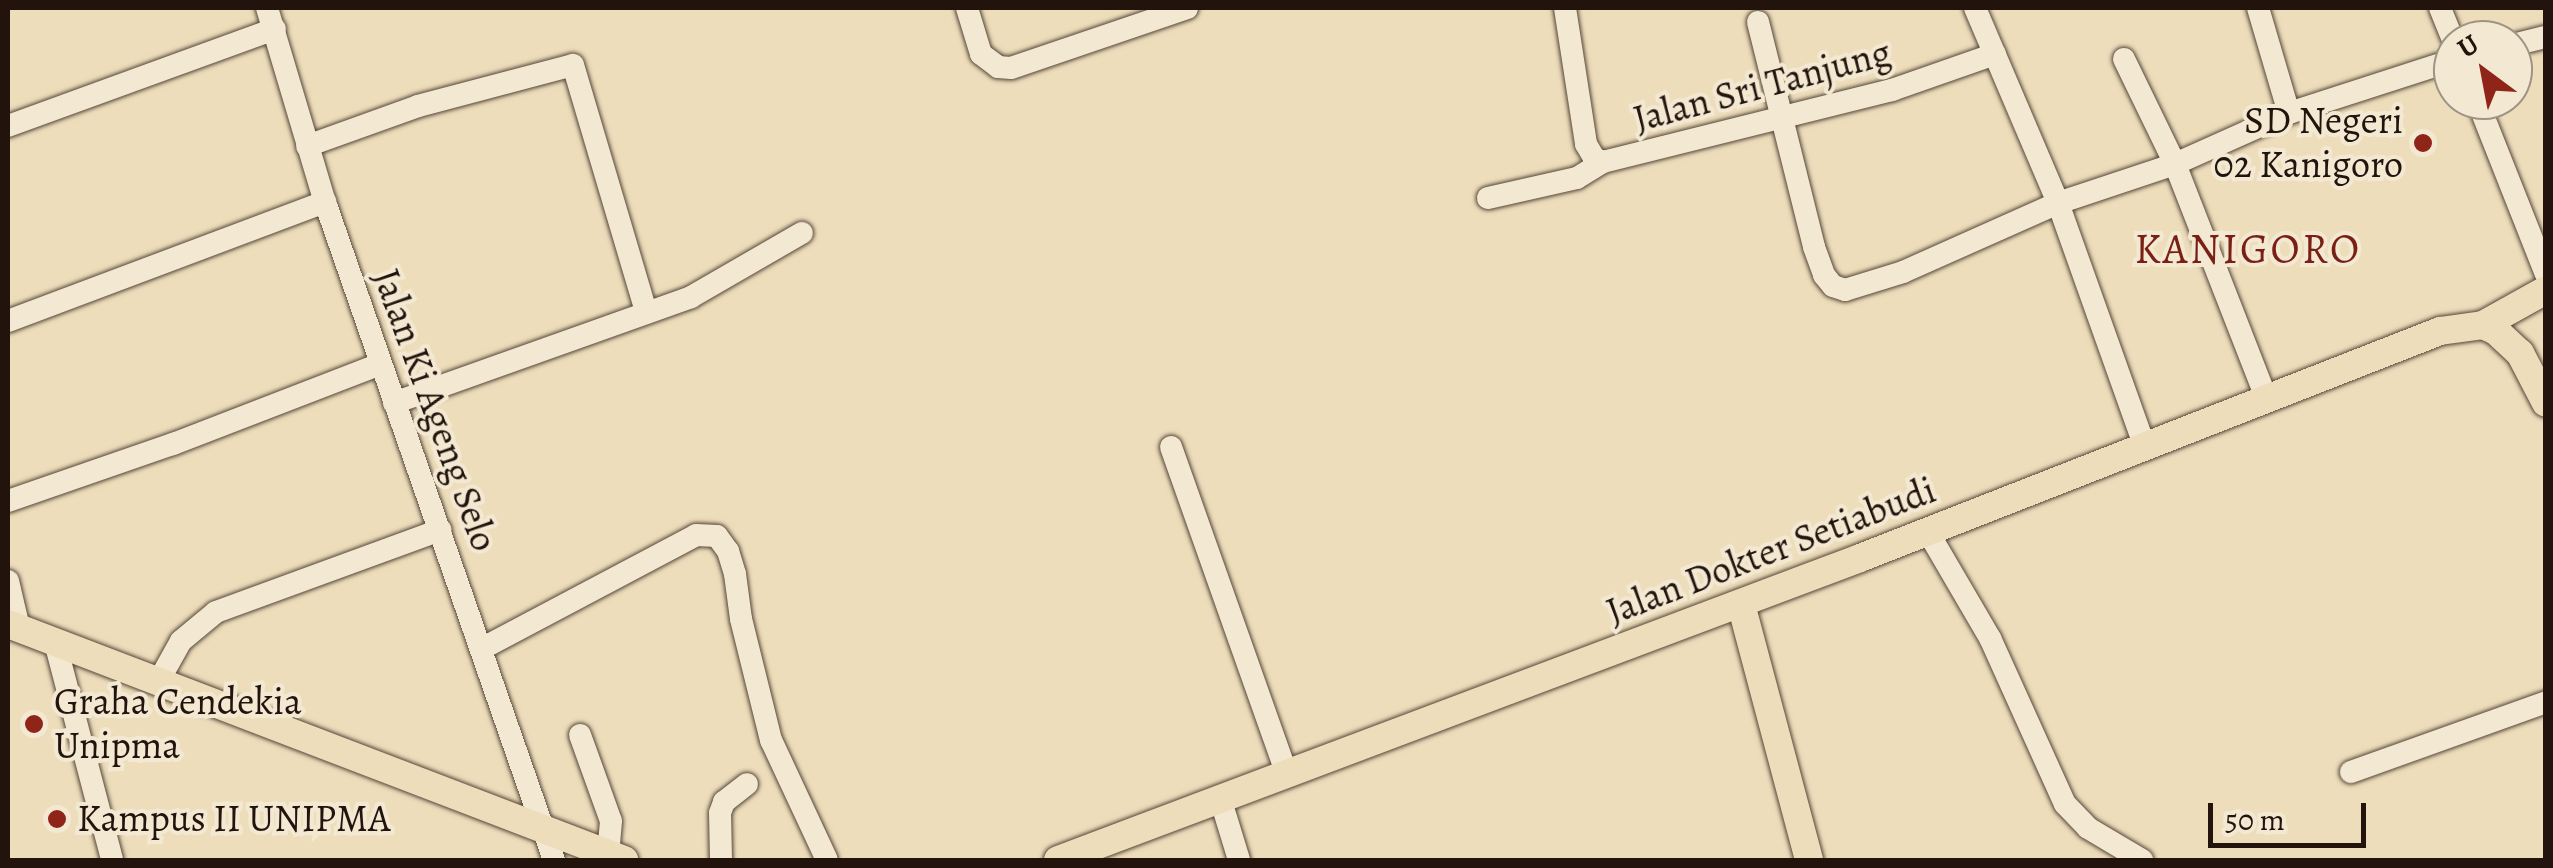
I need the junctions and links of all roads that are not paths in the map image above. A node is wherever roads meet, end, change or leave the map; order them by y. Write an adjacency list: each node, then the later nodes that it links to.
1 (967, 8): 2 (street)
2 (1187, 8)
3 (1565, 8): 16 (street)
4 (1975, 8): 8 (street)
5 (2258, 8): 11 (street)
6 (271, 18): 14 (street); 15 (street, Jalan Ki Ageng Selo)
7 (1758, 22): 12 (street)
8 (1995, 54): 12 (street, Jalan Sri Tanjung); 20 (street)
9 (2124, 60): 17 (street)
10 (2433, 66): 11 (street)
11 (2289, 112): 17 (street)
12 (1782, 116): 16 (street, Jalan Sri Tanjung); 20 (street)
13 (2485, 120): 22 (street)
14 (8, 126)
15 (308, 146): 19 (street, Jalan Ki Ageng Selo); 24 (street)
16 (1602, 162): 18 (street, Jalan Sri Tanjung)
17 (2175, 164): 20 (street); 28 (street)
18 (1488, 198)
19 (325, 202): 25 (street); 27 (street, Jalan Ki Ageng Selo)
20 (2058, 203): 32 (street)
21 (802, 233): 24 (street)
22 (2546, 274)
23 (2546, 290): 26 (main road, Jalan Dokter Setiabudi)
24 (646, 312): 29 (street)
25 (8, 321)
26 (2483, 325): 28 (main road, Jalan Dokter Setiabudi); 30 (main road)
27 (380, 364): 29 (street, Jalan Ki Ageng Selo); 33 (street)
28 (2267, 400): 32 (main road, Jalan Dokter Setiabudi)
29 (394, 403): 34 (street, Jalan Ki Ageng Selo)
30 (2546, 404)
31 (1172, 446): 44 (street)
32 (2145, 448): 35 (main road, Jalan Dokter Setiabudi)
33 (8, 501)
34 (440, 530): 40 (street, Jalan Ki Ageng Selo); 41 (street)
35 (1928, 532): 37 (main road, Jalan Dokter Setiabudi); 57 (street)
36 (8, 581): 38 (street)
37 (1740, 604): 44 (main road, Jalan Dokter Setiabudi); 50 (main road)
38 (13, 626): 39 (main road)
39 (55, 642): 41 (main road); 51 (street)
40 (483, 648): 48 (street, Jalan Ki Ageng Selo); 54 (street)
41 (157, 684): 48 (main road)
42 (2546, 702): 45 (street)
43 (580, 735): 49 (street)
44 (1286, 772): 47 (main road, Jalan Dokter Setiabudi)
45 (2351, 772)
46 (747, 784): 53 (street)
47 (1221, 802): 55 (main road, Jalan Dokter Setiabudi); 56 (street)
48 (545, 833): 49 (main road); 52 (street, Jalan Ki Ageng Selo)
49 (616, 857)
50 (1802, 858)
51 (112, 860)
52 (554, 860)
53 (721, 860)
54 (827, 860)
55 (1058, 860)
56 (1239, 860)
57 (2142, 860)

